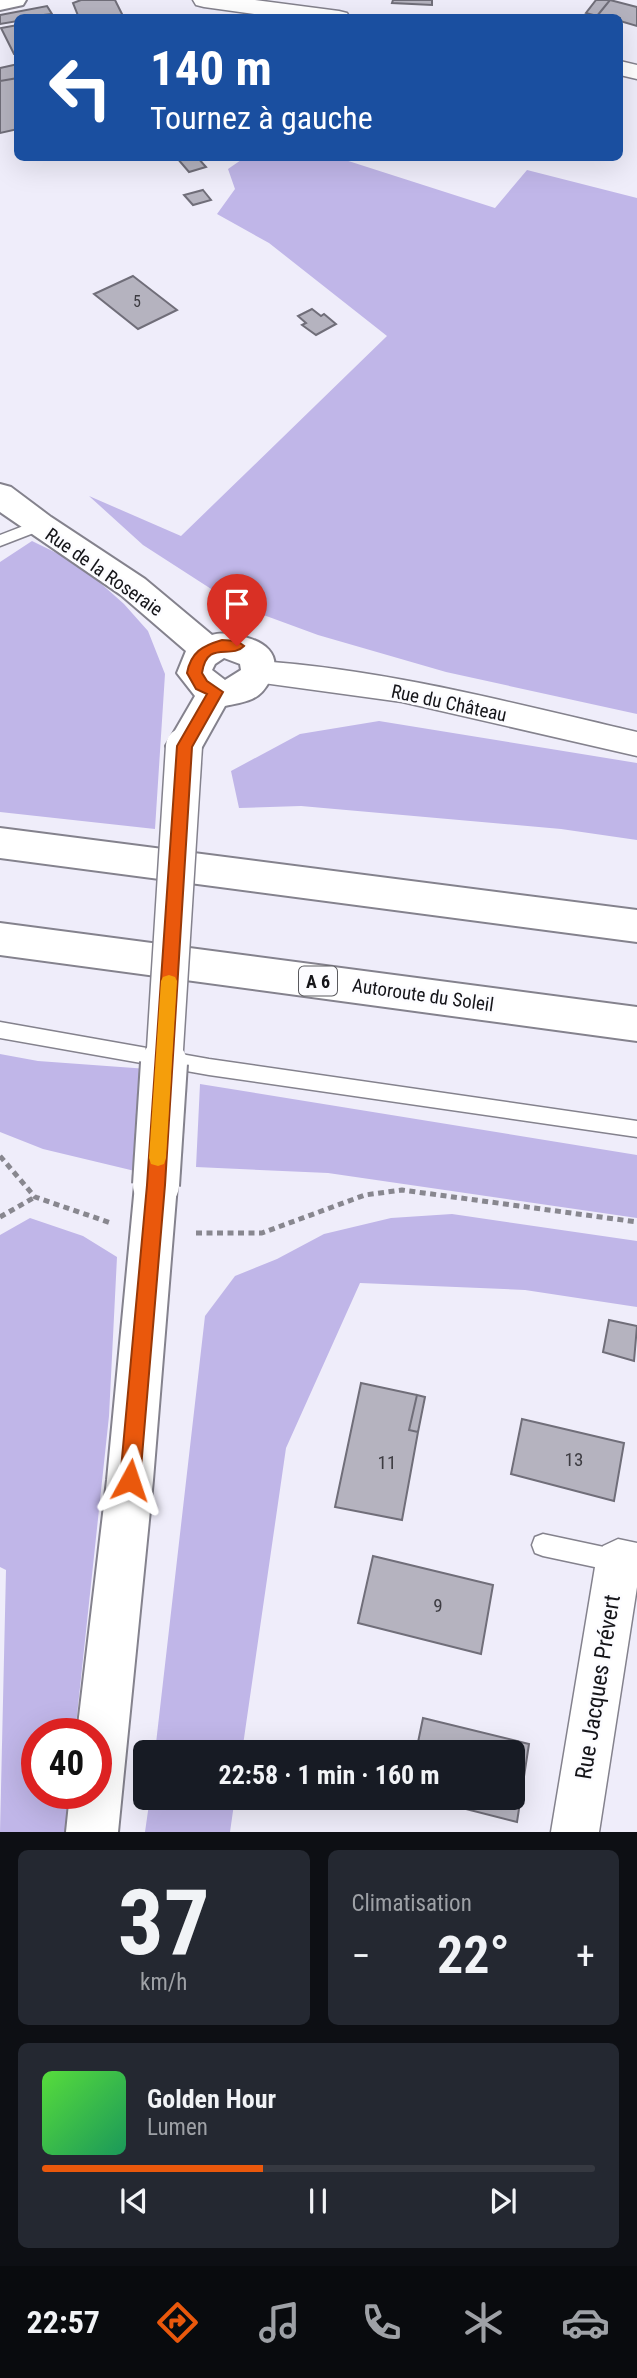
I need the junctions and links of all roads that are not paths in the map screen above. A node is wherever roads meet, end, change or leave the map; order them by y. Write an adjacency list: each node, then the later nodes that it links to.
1 (14, 0): 3 (main road)
2 (204, 0): 4 (street)
3 (0, 3)
4 (309, 14)
5 (0, 495): 6 (main road, Rue de la Roseraie)
6 (39, 525): 7 (lane); 8 (main road, Rue de la Roseraie)
7 (0, 541)
8 (207, 650): 9 (main road); 10 (main road)
9 (260, 673): 10 (main road); 11 (street, Rue du Château)
10 (215, 692): 20 (main road, bridge)
11 (637, 744)
12 (0, 843): 13 (main road)
13 (637, 926)
14 (0, 939): 15 (main road, Autoroute du Soleil / A 6)
15 (637, 1024)
16 (0, 1030): 17 (lane)
17 (637, 1129)
18 (542, 1545): 19 (lane)
19 (628, 1563): 21 (street, Rue Jacques Prévert)
20 (92, 1832)
21 (575, 1832)

